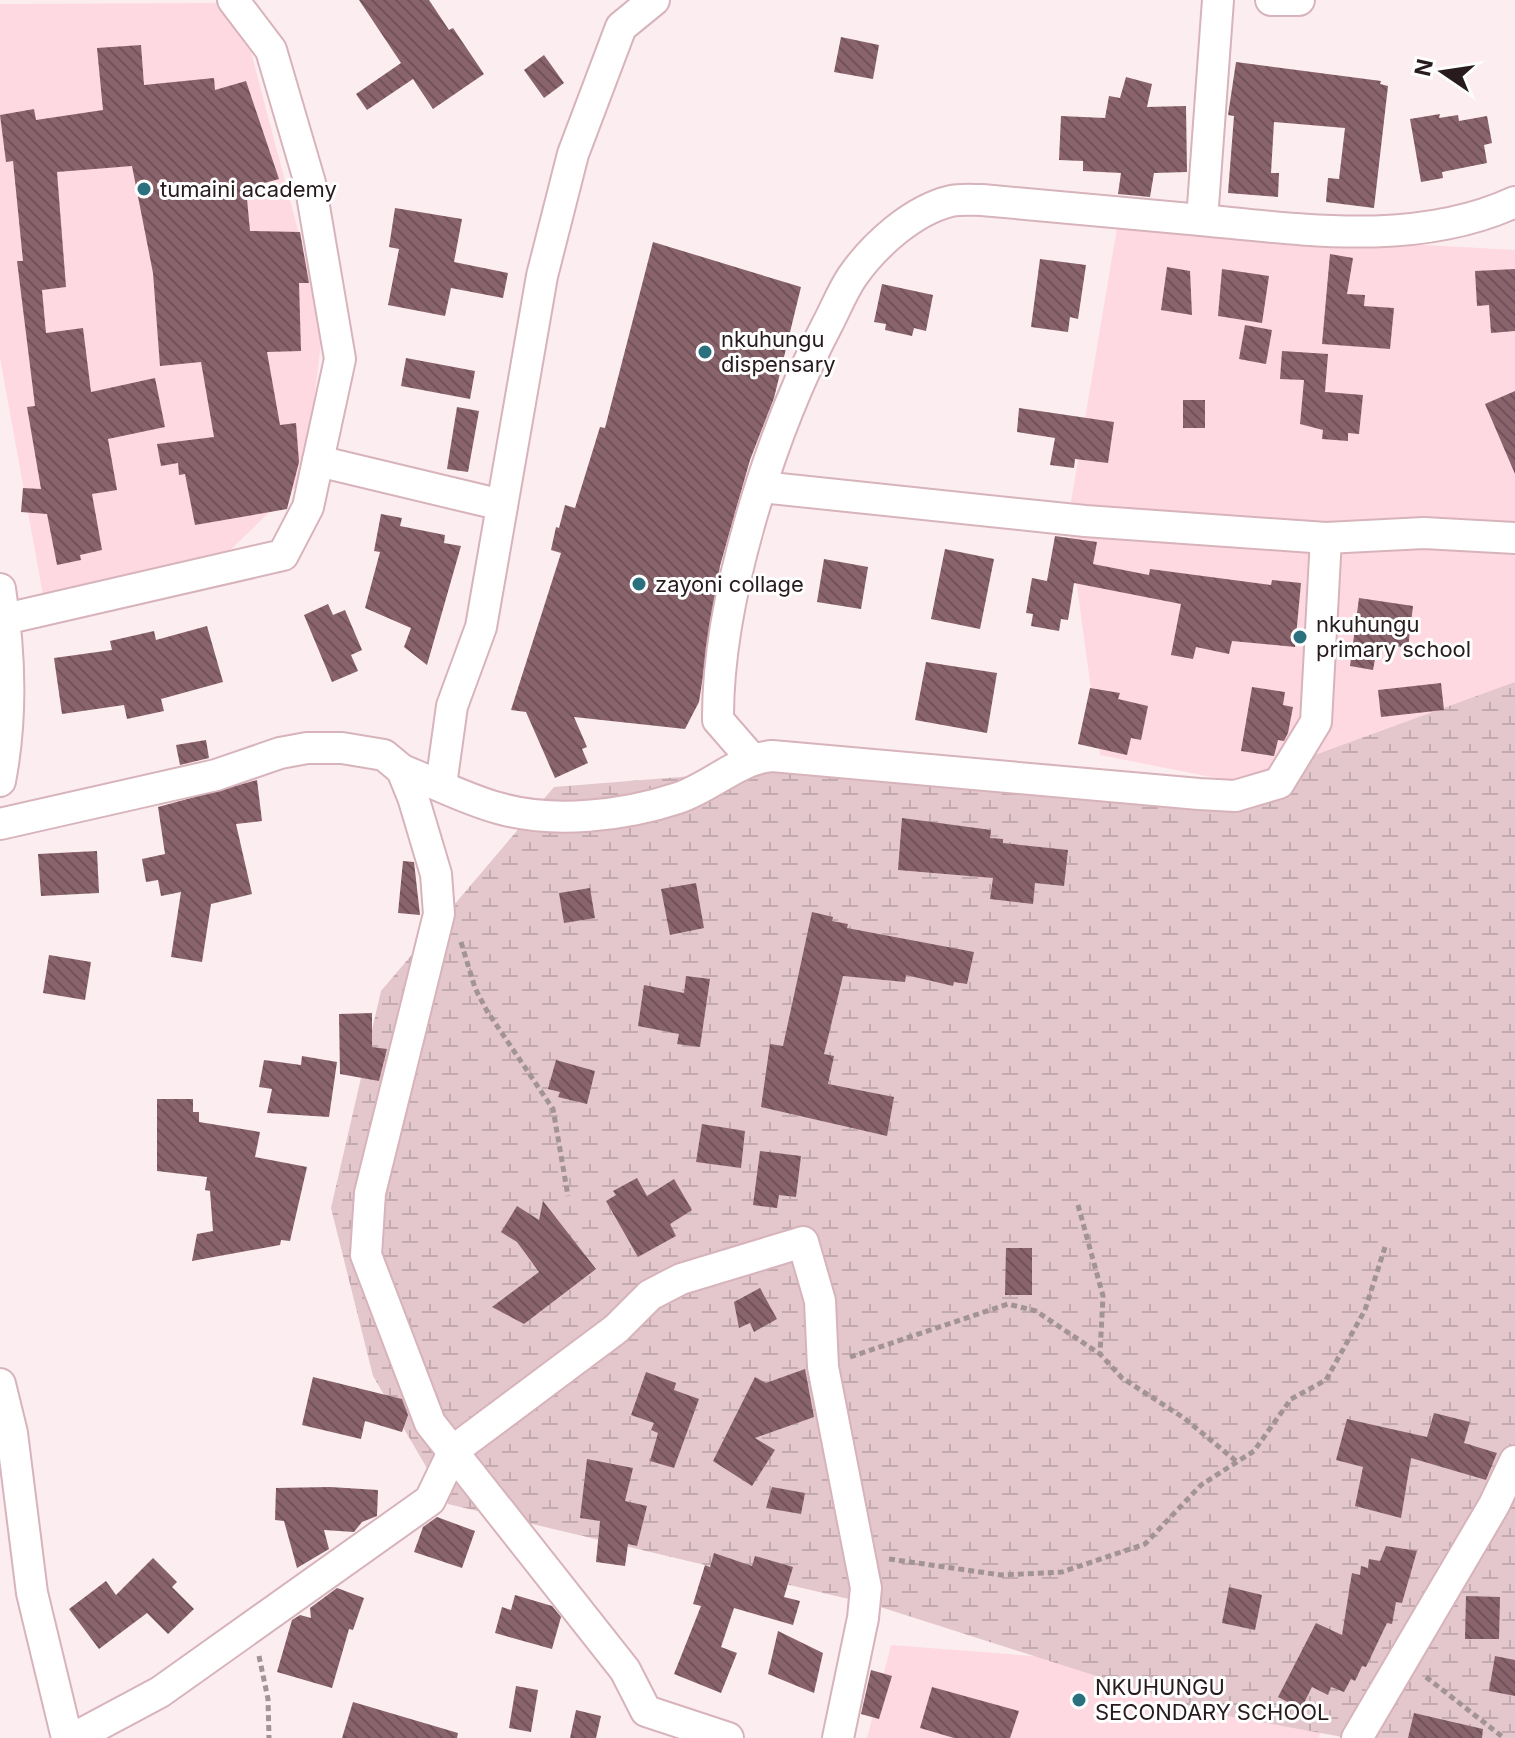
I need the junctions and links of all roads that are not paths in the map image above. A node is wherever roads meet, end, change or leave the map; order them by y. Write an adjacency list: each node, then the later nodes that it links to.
1 (233, 0): 8 (street)
2 (654, 0): 10 (street)
3 (1218, 0): 7 (street)
4 (1271, 0): 5 (street)
5 (1299, 0)
6 (1515, 202): 7 (street)
7 (1202, 220): 9 (street)
8 (318, 461): 10 (street); 14 (street)
9 (761, 487): 11 (street); 15 (street)
10 (502, 505): 18 (street)
11 (1326, 538): 12 (street); 15 (street)
12 (1515, 538)
13 (0, 589): 14 (street)
14 (5, 619): 17 (street)
15 (751, 758): 18 (street)
16 (402, 770): 18 (street); 19 (street); 21 (street)
17 (0, 781)
18 (441, 785)
19 (0, 824)
20 (0, 1384): 23 (street)
21 (454, 1450): 24 (street); 25 (street); 26 (street)
22 (1515, 1461): 27 (street)
23 (67, 1738)
24 (74, 1738)
25 (728, 1738)
26 (838, 1738)
27 (1357, 1738)

